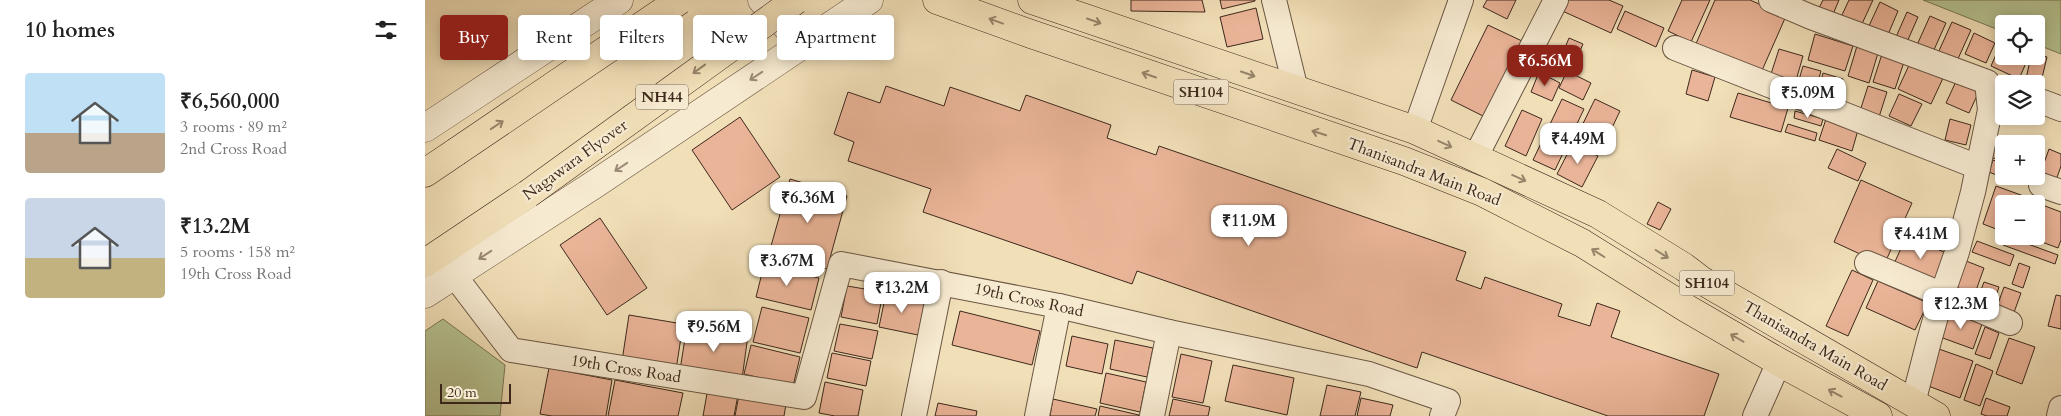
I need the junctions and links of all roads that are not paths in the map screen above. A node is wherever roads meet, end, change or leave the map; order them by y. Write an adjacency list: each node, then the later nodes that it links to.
1 (619, 0): 17 (street)
2 (680, 0): 21 (main road, one-way to 2, bridge)
3 (762, 0): 13 (street)
4 (795, 0): 22 (main road, Nagawara Flyover / NH44, one-way to 22, bridge)
5 (869, 0): 12 (street)
6 (937, 0): 31 (main road, Thanisandra Main Road / SH104, one-way to 6)
7 (1032, 0): 16 (main road, Thanisandra Main Road / SH104, one-way to 16)
8 (1274, 0): 16 (street)
9 (1461, 0): 18 (street)
10 (1556, 0): 19 (street)
11 (1771, 0): 20 (street)
12 (846, 15)
13 (777, 16)
14 (1675, 48): 20 (street)
15 (779, 60): 24 (street, one-way to 24)
16 (1296, 90): 18 (main road, Thanisandra Main Road / SH104)
17 (425, 128)
18 (1415, 130): 19 (main road, Thanisandra Main Road / SH104, one-way to 19)
19 (1475, 158): 33 (main road, Thanisandra Main Road / SH104, one-way to 33)
20 (1978, 167): 27 (street)
21 (425, 173)
22 (425, 263)
23 (1867, 263): 27 (street)
24 (454, 275): 25 (street, 19th Cross Road); 26 (street)
25 (941, 282): 28 (street, 19th Cross Road); 34 (street)
26 (425, 294)
27 (1942, 295): 29 (street); 33 (street)
28 (1059, 306): 30 (street, 19th Cross Road); 35 (street)
29 (2009, 323)
30 (1169, 332): 36 (street); 37 (street, 19th Cross Road)
31 (1779, 362): 38 (street); 39 (main road, Thanisandra Main Road / SH104, one-way to 31)
32 (2061, 408): 40 (street)
33 (1925, 410)
34 (913, 416)
35 (1037, 416)
36 (1152, 416)
37 (1442, 416)
38 (1755, 416)
39 (1878, 416)
40 (2059, 416)

